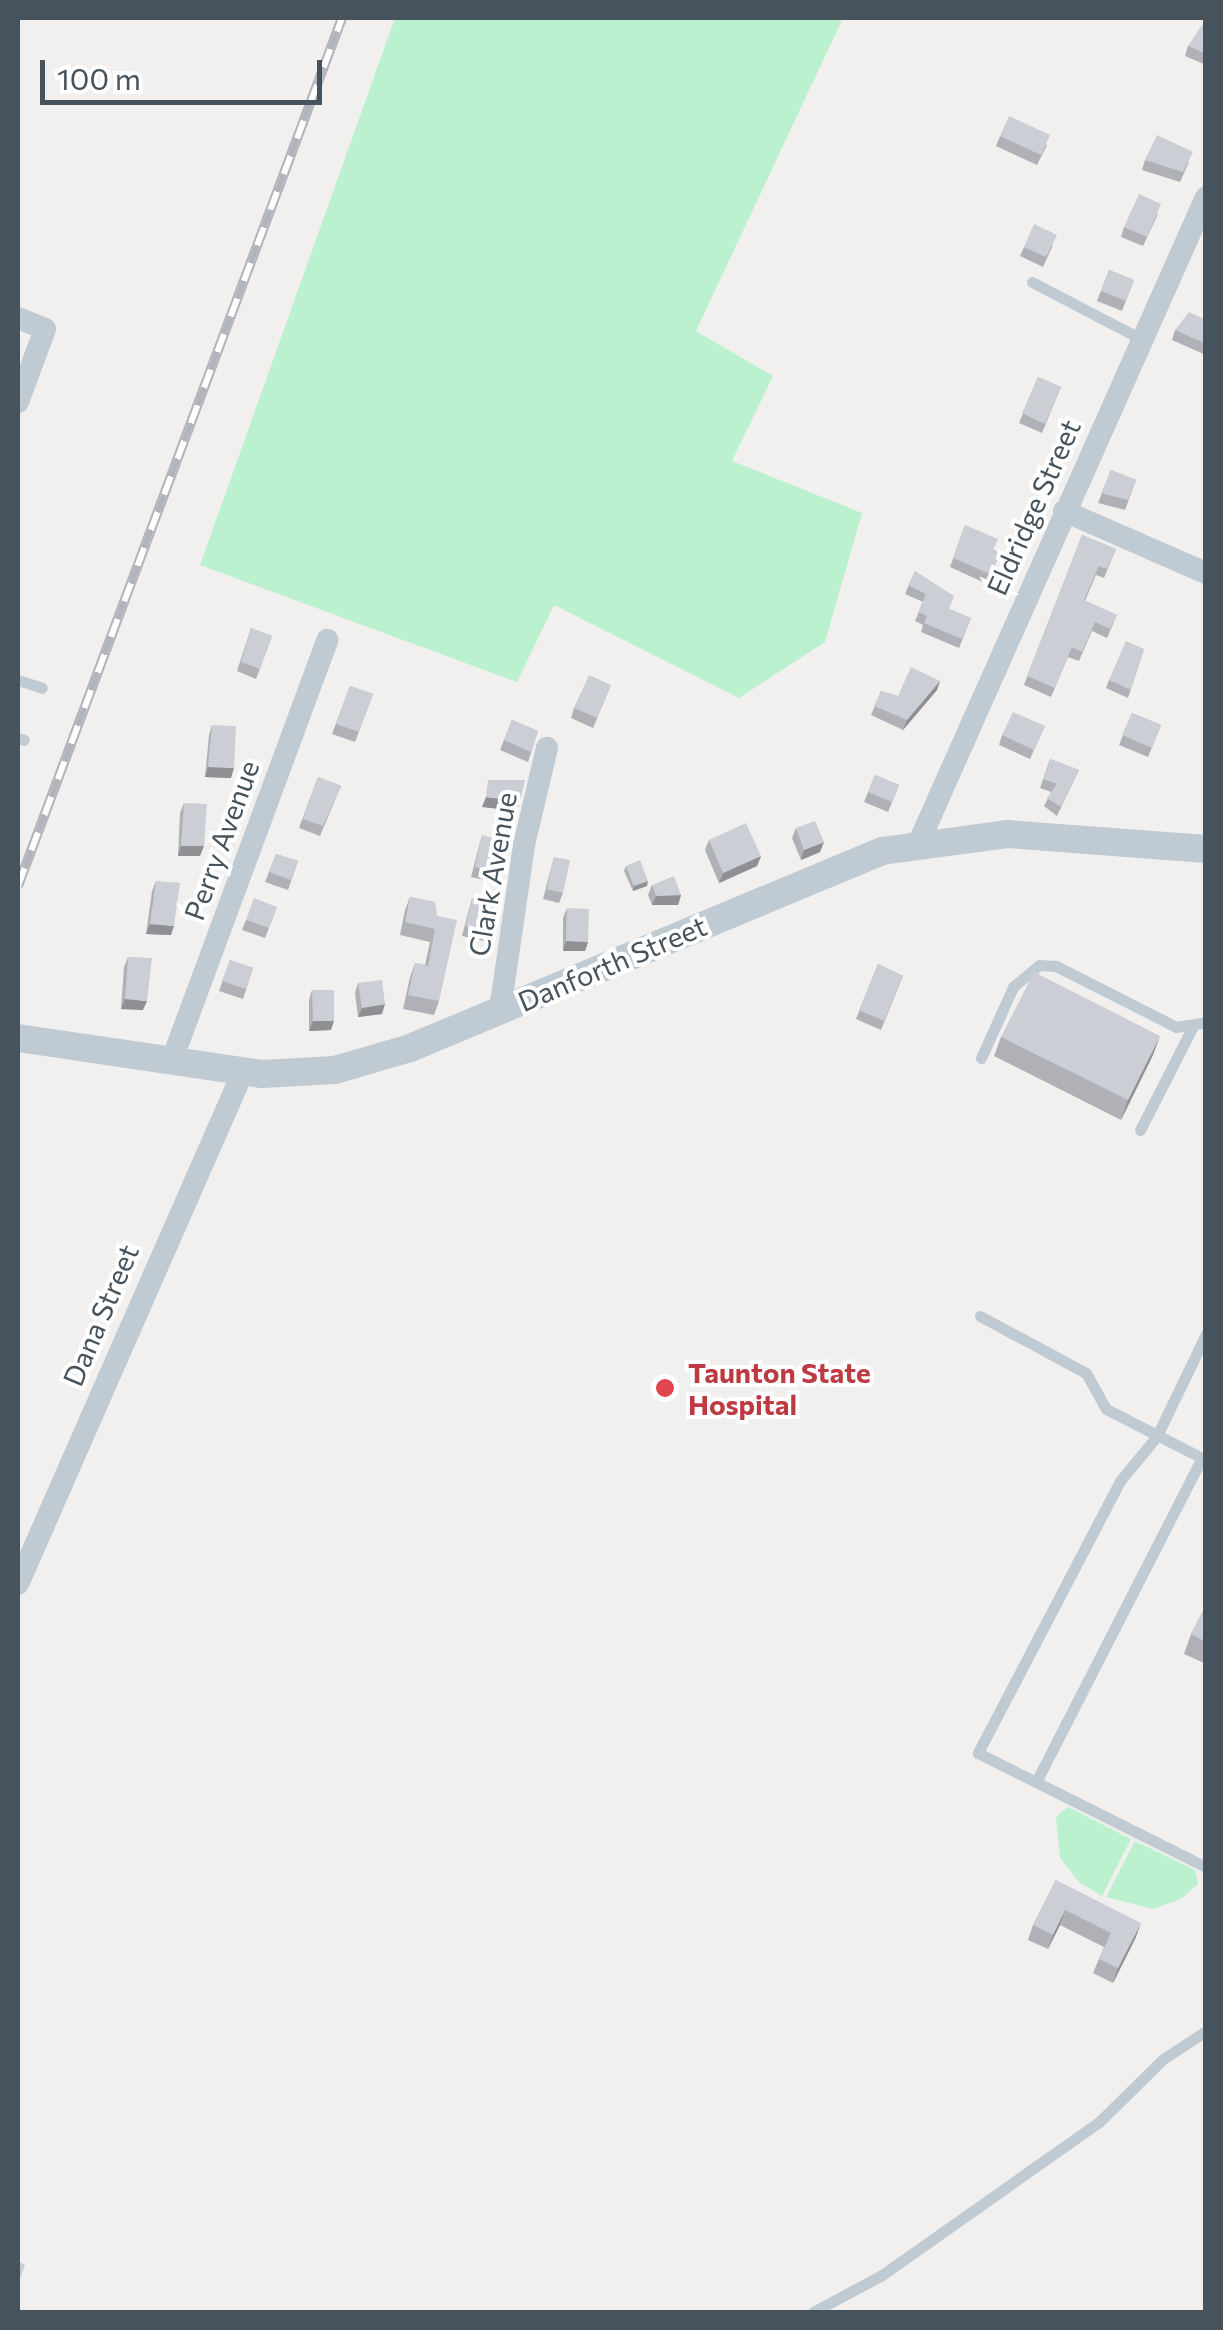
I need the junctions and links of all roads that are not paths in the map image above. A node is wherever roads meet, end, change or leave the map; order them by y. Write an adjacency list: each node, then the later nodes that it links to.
1 (1205, 200): 4 (street, Eldridge Street)
2 (1032, 282): 4 (lane)
3 (18, 318): 5 (street)
4 (1141, 339): 6 (street, Eldridge Street)
5 (18, 402)
6 (1064, 511): 7 (street); 12 (street, Eldridge Street)
7 (1206, 574)
8 (327, 640): 19 (street, Perry Avenue)
9 (18, 680): 10 (lane)
10 (42, 688)
11 (547, 748): 14 (street, Clark Avenue)
12 (919, 842): 13 (street, Danforth Street); 14 (street, Danforth Street)
13 (1206, 848)
14 (500, 1010): 20 (street, Danforth Street)
15 (1206, 1022): 16 (lane)
16 (1192, 1028): 18 (lane); 21 (lane)
17 (18, 1038): 19 (street, Danforth Street)
18 (981, 1058)
19 (172, 1060): 20 (street, Danforth Street)
20 (243, 1072): 26 (street, Dana Street)
21 (1140, 1130)
22 (980, 1316): 24 (lane)
23 (1206, 1334): 24 (lane)
24 (1157, 1436): 25 (lane); 27 (lane)
25 (1204, 1459): 27 (lane)
26 (18, 1584)
27 (1036, 1782): 28 (lane)
28 (1206, 1867)
29 (1206, 2031): 30 (lane)
30 (813, 2312)

